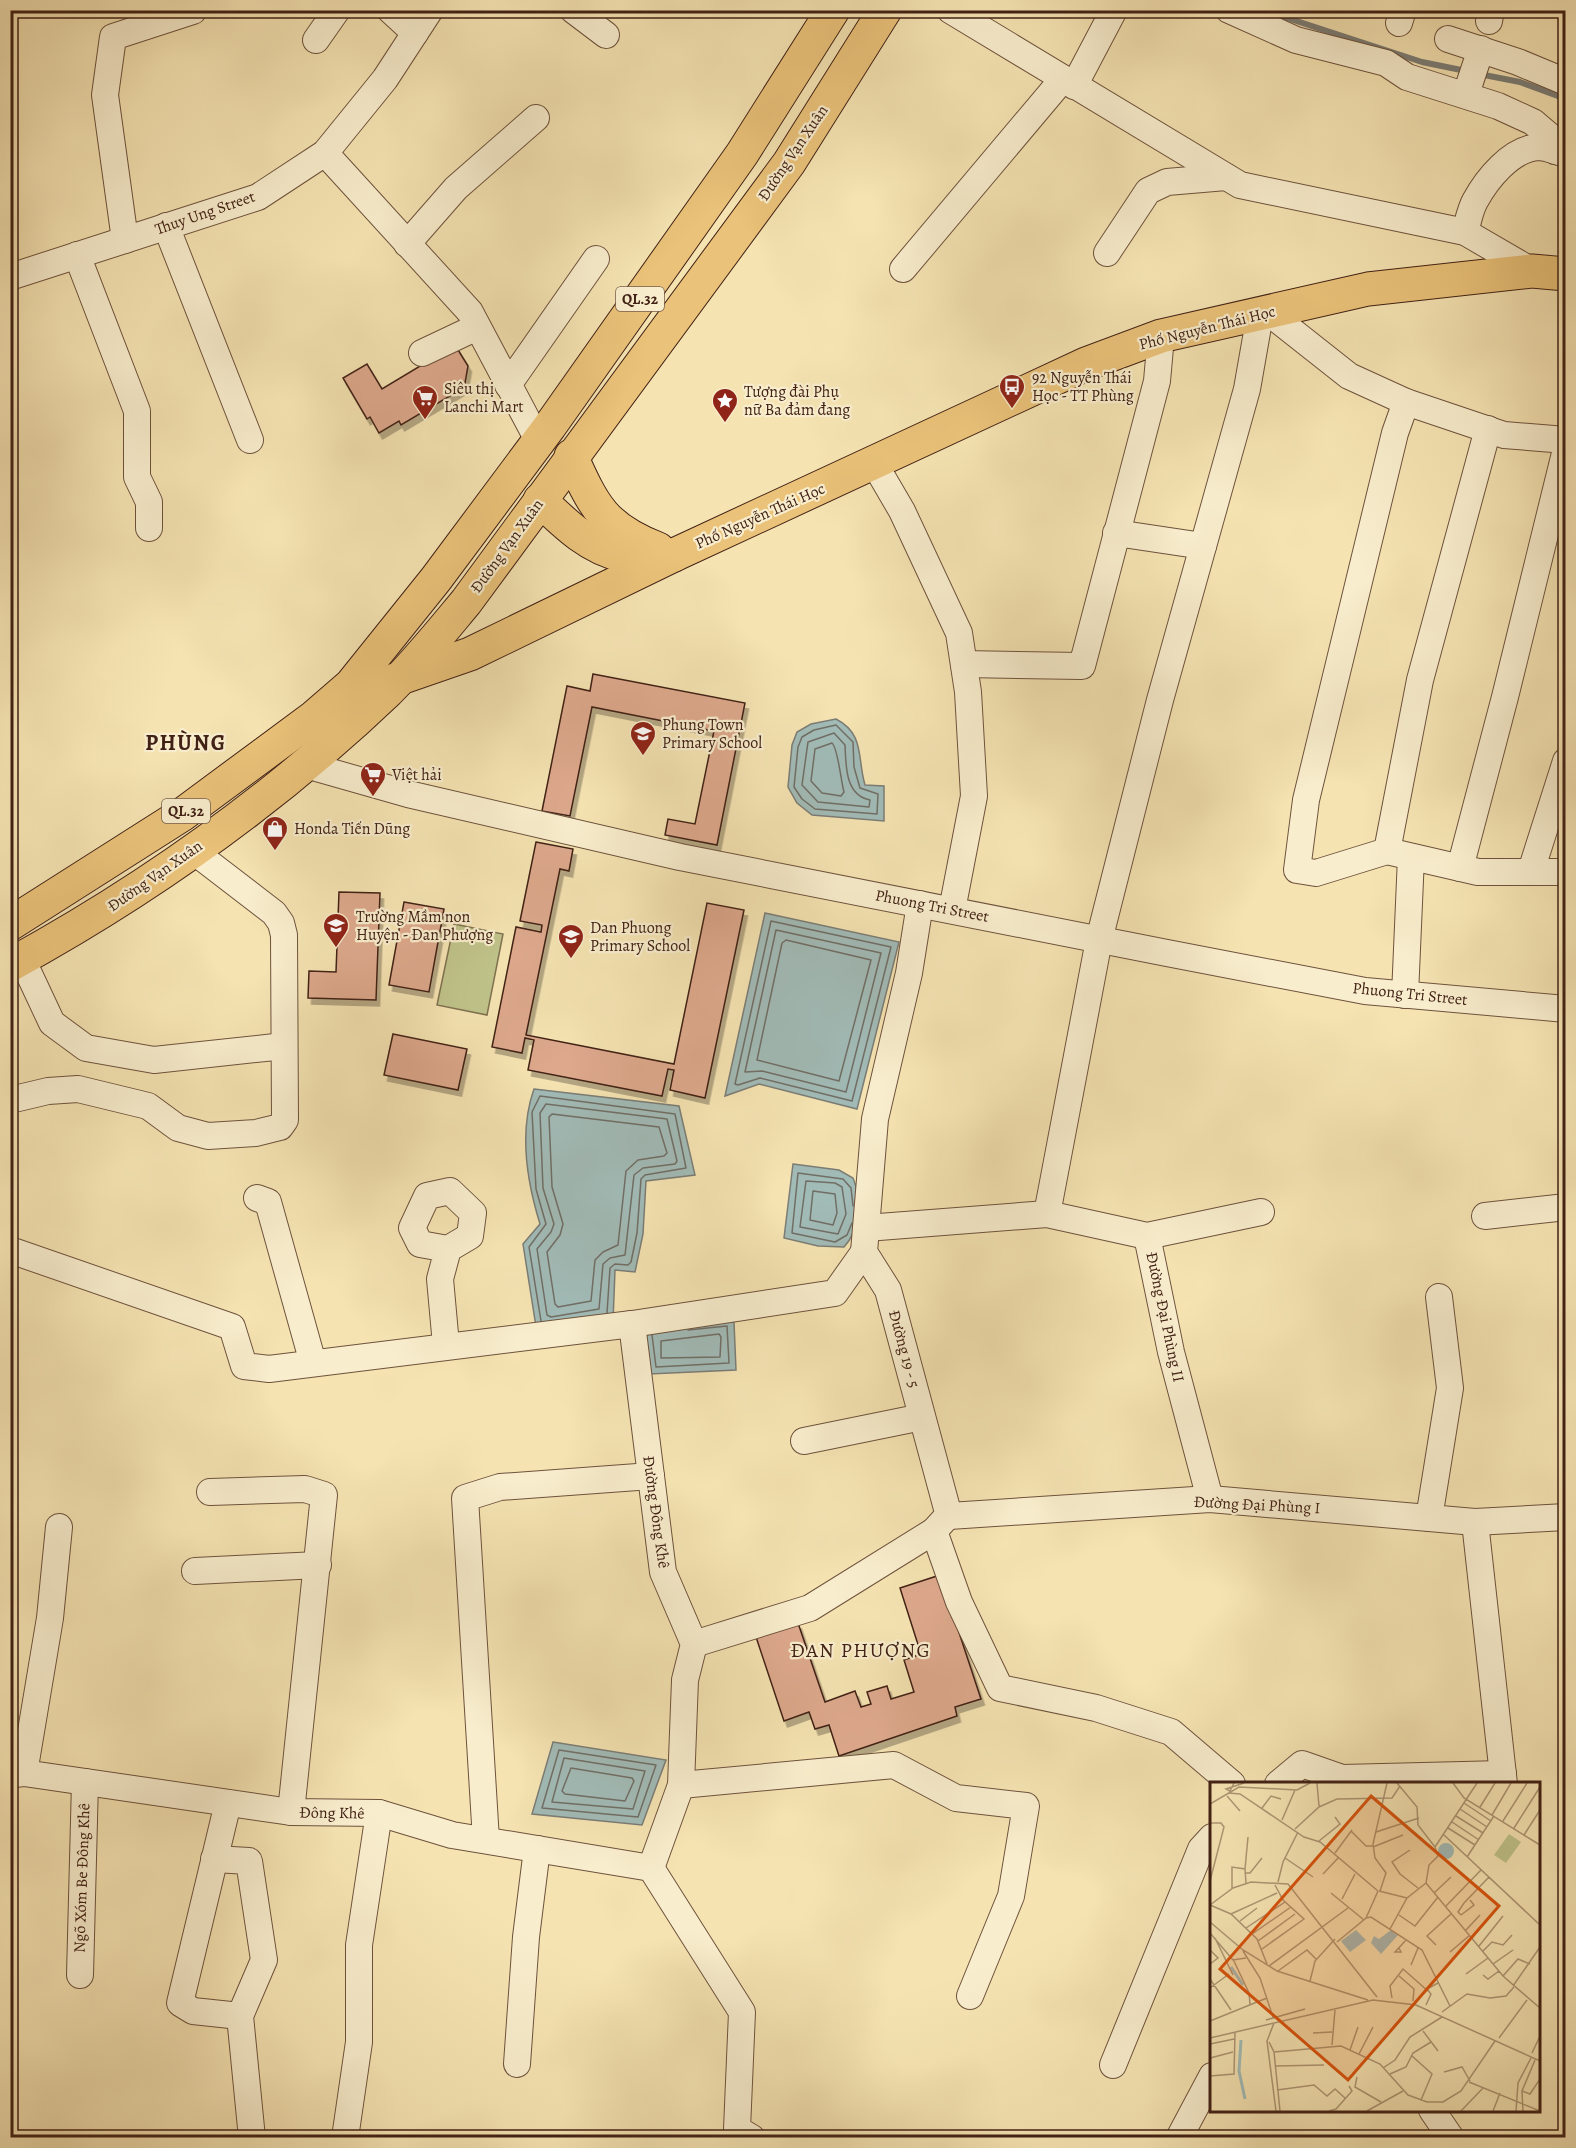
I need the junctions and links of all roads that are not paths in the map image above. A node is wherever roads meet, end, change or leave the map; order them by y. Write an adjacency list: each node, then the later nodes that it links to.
1 (337, 10): 14 (street)
2 (390, 10): 11 (street)
3 (430, 10): 11 (street, Thuy Ung Street)
4 (573, 10): 12 (street)
5 (833, 10): 42 (main road, QL.32)
6 (885, 10): 44 (main road, Đường Vạn Xuân / QL.32)
7 (950, 10): 17 (street)
8 (1114, 10): 17 (street)
9 (1229, 10): 15 (street)
10 (193, 11): 24 (street)
11 (416, 33): 19 (street, Thuy Ung Street)
12 (606, 35)
13 (1448, 39): 15 (street)
14 (315, 40)
15 (1473, 71): 16 (street); 20 (street)
16 (1566, 82)
17 (1068, 83): 21 (street); 29 (street)
18 (536, 118): 25 (street)
19 (326, 153): 22 (street, Thuy Ung Street); 25 (street)
20 (1560, 153): 23 (street)
21 (1226, 177): 23 (street); 26 (street)
22 (166, 226): 24 (street, Thuy Ung Street); 40 (street)
23 (1465, 232): 30 (street)
24 (125, 240): 27 (street, Thuy Ung Street)
25 (407, 244): 34 (street)
26 (1107, 253)
27 (77, 255): 32 (street, Thuy Ung Street); 47 (street)
28 (596, 259): 37 (street)
29 (903, 269)
30 (1532, 271): 31 (main road, Phố Nguyễn Thái Học / QL.32); 33 (main road, Phố Nguyễn Thái Học / QL.32)
31 (1566, 274)
32 (10, 277)
33 (1264, 313): 35 (main road, Phố Nguyễn Thái Học / QL.32); 38 (street); 49 (street)
34 (477, 327): 36 (street); 37 (street)
35 (1161, 336): 45 (main road, Phố Nguyễn Thái Học / QL.32); 48 (street)
36 (422, 353)
37 (508, 384): 42 (street)
38 (1406, 402): 39 (street); 59 (street)
39 (1488, 429): 41 (street); 59 (street)
40 (250, 440)
41 (1566, 440)
42 (538, 442): 51 (main road, QL.32)
43 (1566, 449): 60 (street)
44 (571, 456): 46 (main road, Đường Vạn Xuân / QL.32); 50 (main road)
45 (874, 463): 50 (main road, Phố Nguyễn Thái Học / QL.32); 53 (street)
46 (540, 500): 50 (main road); 52 (main road, Đường Vạn Xuân / QL.32)
47 (149, 528)
48 (1116, 533): 49 (street); 53 (street)
49 (1203, 546): 66 (street)
50 (674, 555): 52 (main road, Phố Nguyễn Thái Học / QL.32)
51 (390, 636): 52 (main road); 55 (main road, QL.32)
52 (432, 661): 54 (main road, Đường Vạn Xuân / QL.32); 55 (main road, Phố Nguyễn Thái Học / QL.32)
53 (964, 664): 64 (street)
54 (397, 681): 55 (main road); 57 (main road, Đường Vạn Xuân / QL.32)
55 (351, 685): 65 (main road, QL.32)
56 (1566, 761): 61 (street)
57 (306, 765): 58 (main road, Đường Vạn Xuân / QL.32); 63 (street, Phuong Tri Street)
58 (192, 850): 67 (main road, Đường Vạn Xuân / QL.32); 71 (street)
59 (1399, 854): 60 (street); 68 (street)
60 (1460, 868): 61 (street)
61 (1531, 871): 62 (street)
62 (1566, 872)
63 (920, 904): 64 (street, Phuong Tri Street); 78 (street)
64 (952, 910): 66 (street, Phuong Tri Street)
65 (10, 924)
66 (1099, 940): 68 (street, Phuong Tri Street); 75 (street)
67 (16, 962): 70 (street)
68 (1405, 995): 69 (street, Phuong Tri Street)
69 (1566, 1009)
70 (275, 1047)
71 (10, 1100)
72 (257, 1198): 84 (street)
73 (1566, 1207): 76 (street)
74 (1261, 1212): 77 (street)
75 (1047, 1214): 77 (street, Đường Đại Phùng II); 78 (street, Đường Đại Phùng II)
76 (1485, 1216)
77 (1148, 1236): 89 (street, Đường Đại Phùng II)
78 (865, 1240): 82 (street); 85 (street, Đường 19 - 5)
79 (448, 1249): 83 (street)
80 (10, 1250): 84 (street)
81 (1439, 1297): 91 (street)
82 (632, 1324): 83 (street); 87 (street, Đường Đông Khê)
83 (446, 1345): 84 (street)
84 (313, 1363)
85 (922, 1417): 86 (street); 93 (street, Đường 19 - 5)
86 (804, 1441)
87 (651, 1476): 97 (street, Đường Đông Khê); 108 (street)
88 (210, 1492): 95 (street)
89 (1210, 1499): 91 (street, Đường Đại Phùng I); 93 (street, Đường Đại Phùng I)
90 (1566, 1517): 92 (street, Đường Đại Phùng I)
91 (1428, 1518): 92 (street, Đường Đại Phùng I)
92 (1475, 1522): 99 (street)
93 (941, 1524): 97 (street); 101 (street, Đường 19 - 5)
94 (59, 1527): 98 (street)
95 (318, 1565): 96 (street); 105 (street)
96 (195, 1571)
97 (694, 1644): 103 (street)
98 (17, 1774): 100 (street, Đông Khê)
99 (1504, 1779): 102 (street)
100 (85, 1782): 104 (street, Đông Khê); 112 (street, Ngõ Xóm Be Đông Khê)
101 (1230, 1782)
102 (1280, 1782)
103 (681, 1785): 111 (street); 113 (street)
104 (228, 1803): 105 (street, Đông Khê); 110 (street)
105 (291, 1812): 106 (street, Đông Khê)
106 (379, 1813): 108 (street, Đông Khê); 120 (street)
107 (1210, 1839): 116 (street)
108 (486, 1840): 109 (street, Đông Khê)
109 (537, 1849): 111 (street, Đông Khê); 115 (street)
110 (214, 1859): 114 (street); 114 (street)
111 (651, 1868): 121 (street)
112 (80, 1975)
113 (970, 1996)
114 (240, 2016): 119 (street)
115 (517, 2064)
116 (1113, 2065)
117 (1210, 2080): 122 (street)
118 (1433, 2112): 123 (street)
119 (252, 2138)
120 (345, 2138)
121 (752, 2138)
122 (1179, 2138)
123 (1451, 2138)

